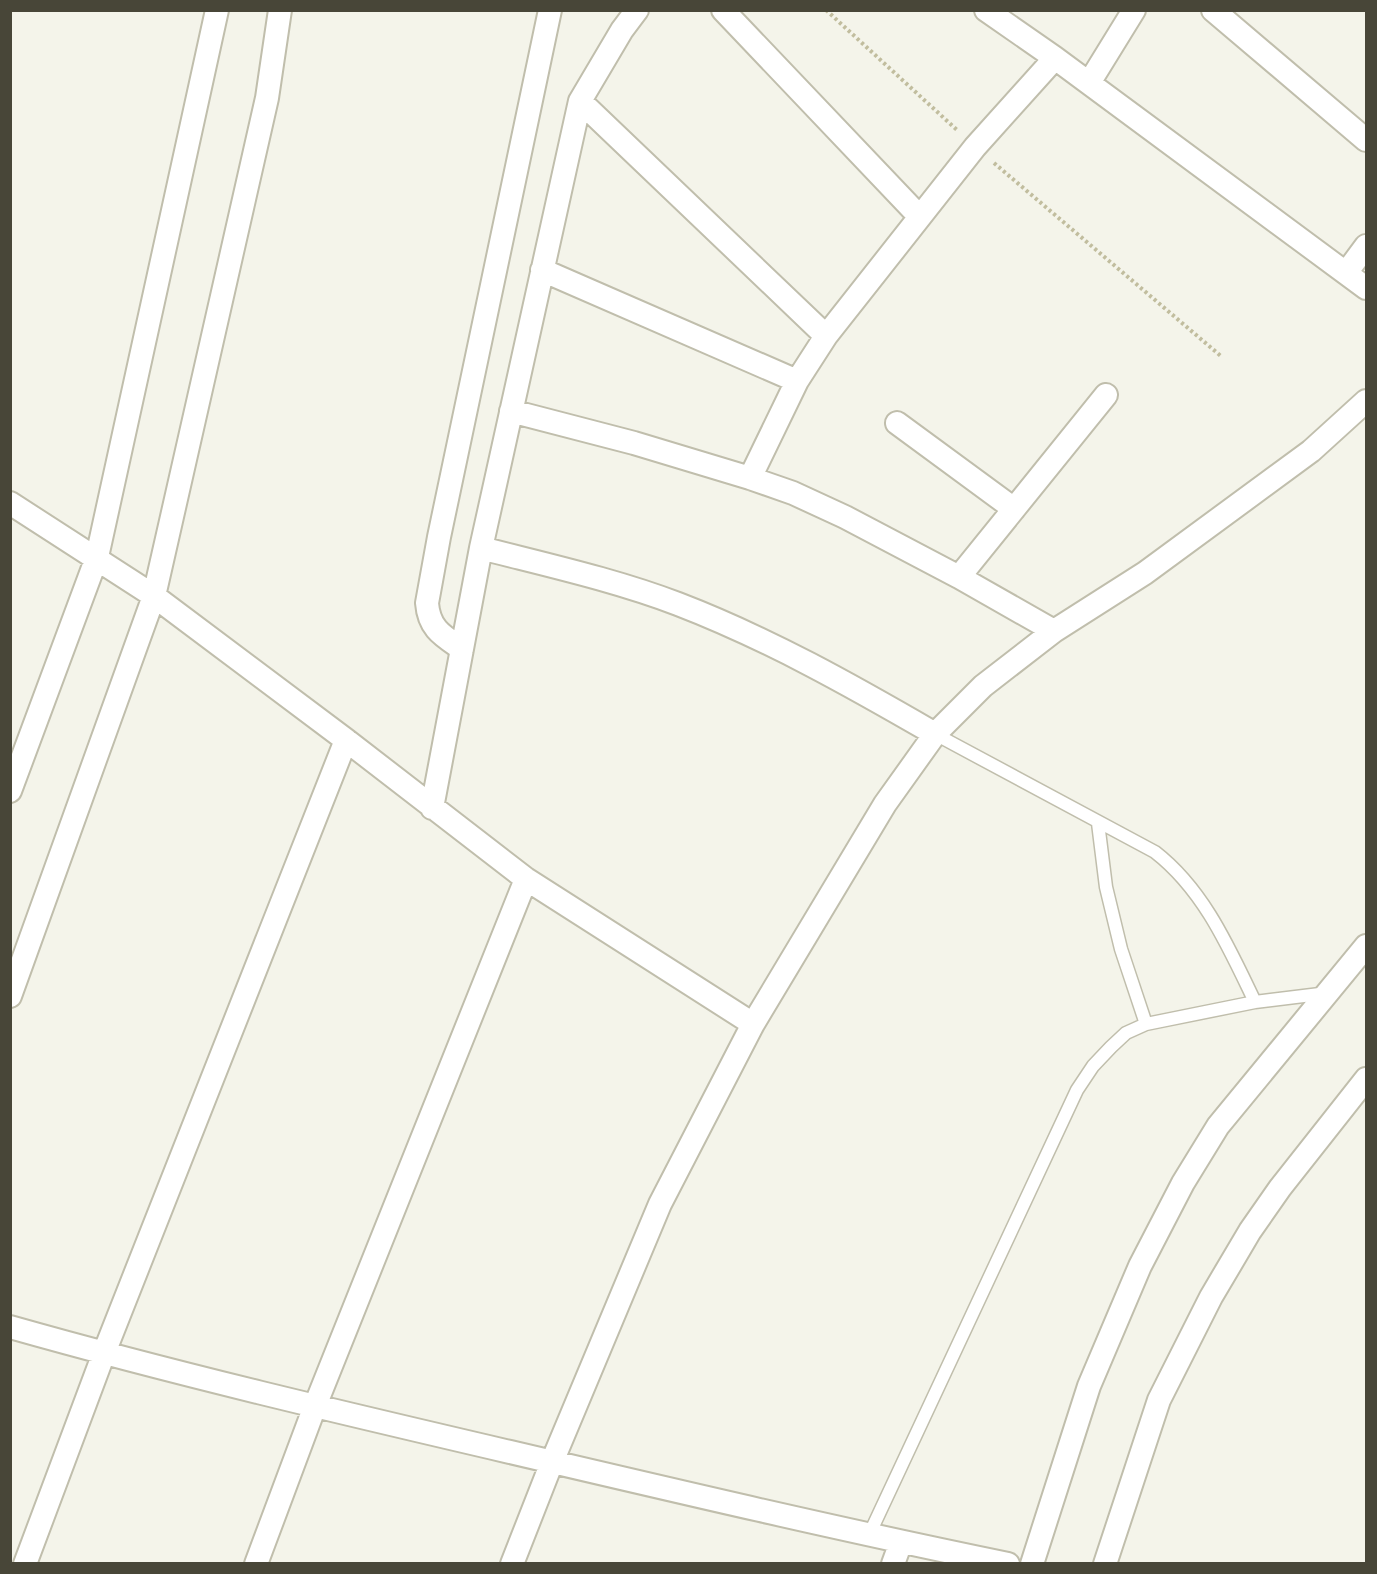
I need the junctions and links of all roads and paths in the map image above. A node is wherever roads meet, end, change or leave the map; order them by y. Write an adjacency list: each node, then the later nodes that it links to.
1 (217, 10): 31 (street)
2 (280, 10): 33 (street)
3 (550, 10): 35 (street)
4 (637, 10): 12 (street)
5 (723, 10): 15 (street)
6 (826, 10): 14 (path)
7 (986, 10): 10 (street)
8 (1134, 10): 11 (street)
9 (1213, 10): 13 (street)
10 (1055, 58): 11 (street); 14 (street)
11 (1089, 83): 18 (street)
12 (580, 101): 17 (street); 20 (street)
13 (1366, 140)
14 (975, 147): 15 (street); 21 (path)
15 (919, 216): 20 (street)
16 (1366, 246): 18 (street)
17 (542, 270): 22 (street); 25 (street)
18 (1346, 273): 19 (street)
19 (1366, 288)
20 (826, 336): 22 (street)
21 (1222, 357)
22 (797, 381): 27 (street)
23 (1106, 394): 29 (street)
24 (1366, 401): 34 (street)
25 (511, 411): 27 (street); 30 (street)
26 (897, 423): 29 (street)
27 (750, 478): 32 (street)
28 (10, 503): 31 (street)
29 (1014, 509): 32 (street)
30 (481, 548): 35 (street); 36 (street)
31 (97, 557): 33 (street); 38 (street)
32 (959, 577): 34 (street)
33 (154, 596): 37 (street); 44 (street)
34 (1054, 631): 36 (street)
35 (462, 649): 39 (street)
36 (935, 735): 40 (lane); 46 (street)
37 (346, 740): 39 (street); 50 (street)
38 (10, 791)
39 (432, 808): 41 (street)
40 (1098, 823): 45 (lane); 47 (lane)
41 (526, 879): 46 (street); 51 (street)
42 (1366, 946): 43 (street)
43 (1329, 992): 45 (lane); 60 (street)
44 (10, 996)
45 (1255, 1002): 47 (lane)
46 (753, 1024): 52 (street)
47 (1146, 1024): 53 (lane)
48 (1366, 1079): 61 (street)
49 (10, 1327): 50 (street)
50 (104, 1353): 51 (street); 55 (street)
51 (315, 1406): 52 (street); 56 (street)
52 (552, 1462): 53 (street); 57 (street)
53 (868, 1535): 54 (street)
54 (901, 1542): 58 (street); 59 (street)
55 (25, 1563)
56 (256, 1563)
57 (512, 1563)
58 (893, 1563)
59 (1008, 1563)
60 (1032, 1563)
61 (1105, 1563)

